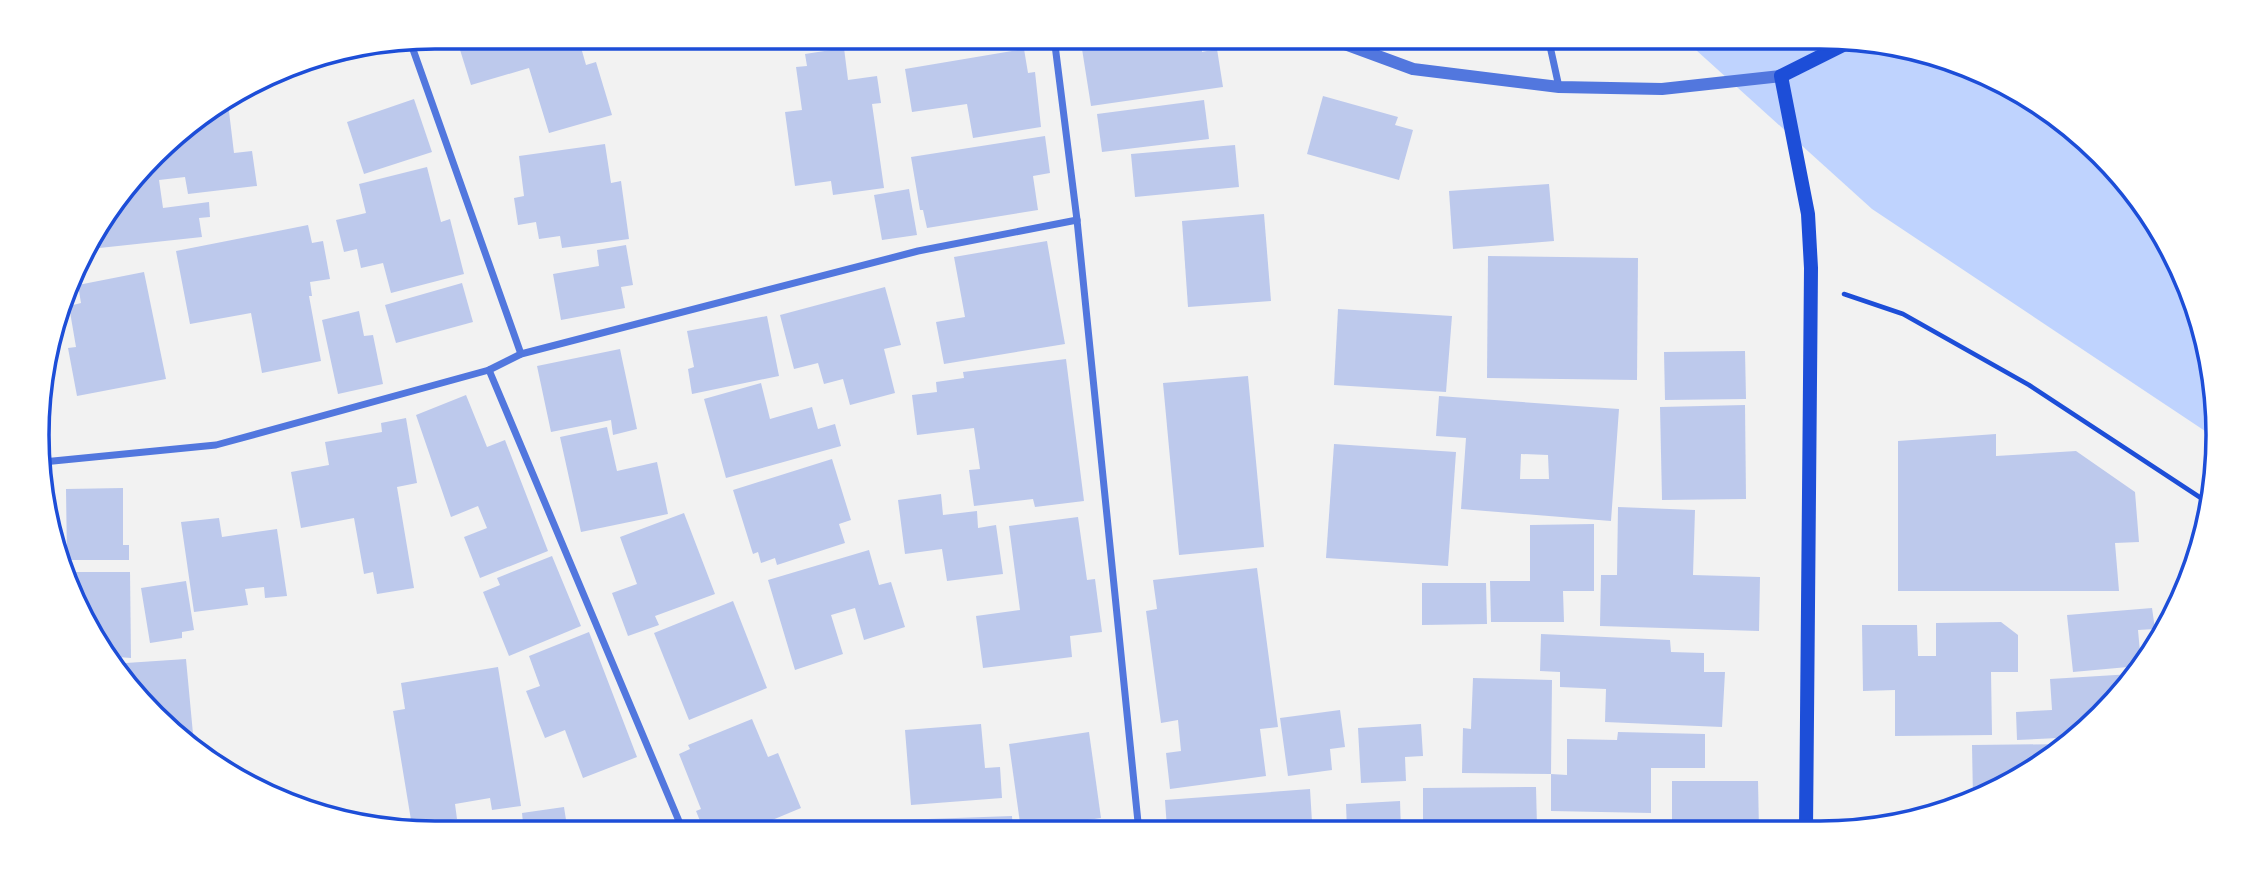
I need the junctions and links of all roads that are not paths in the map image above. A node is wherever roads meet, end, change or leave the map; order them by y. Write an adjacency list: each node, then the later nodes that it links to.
1 (1056, 49): 8 (street)
2 (1359, 49): 7 (street)
3 (1551, 49): 7 (street)
4 (413, 50): 9 (street)
5 (1834, 50): 6 (main road)
6 (1782, 76): 7 (street); 14 (main road)
7 (1559, 88)
8 (1077, 220): 9 (street); 13 (street)
9 (521, 354): 10 (street)
10 (489, 370): 11 (street); 12 (street)
11 (50, 461)
12 (679, 821)
13 (1138, 821)
14 (1806, 821)

